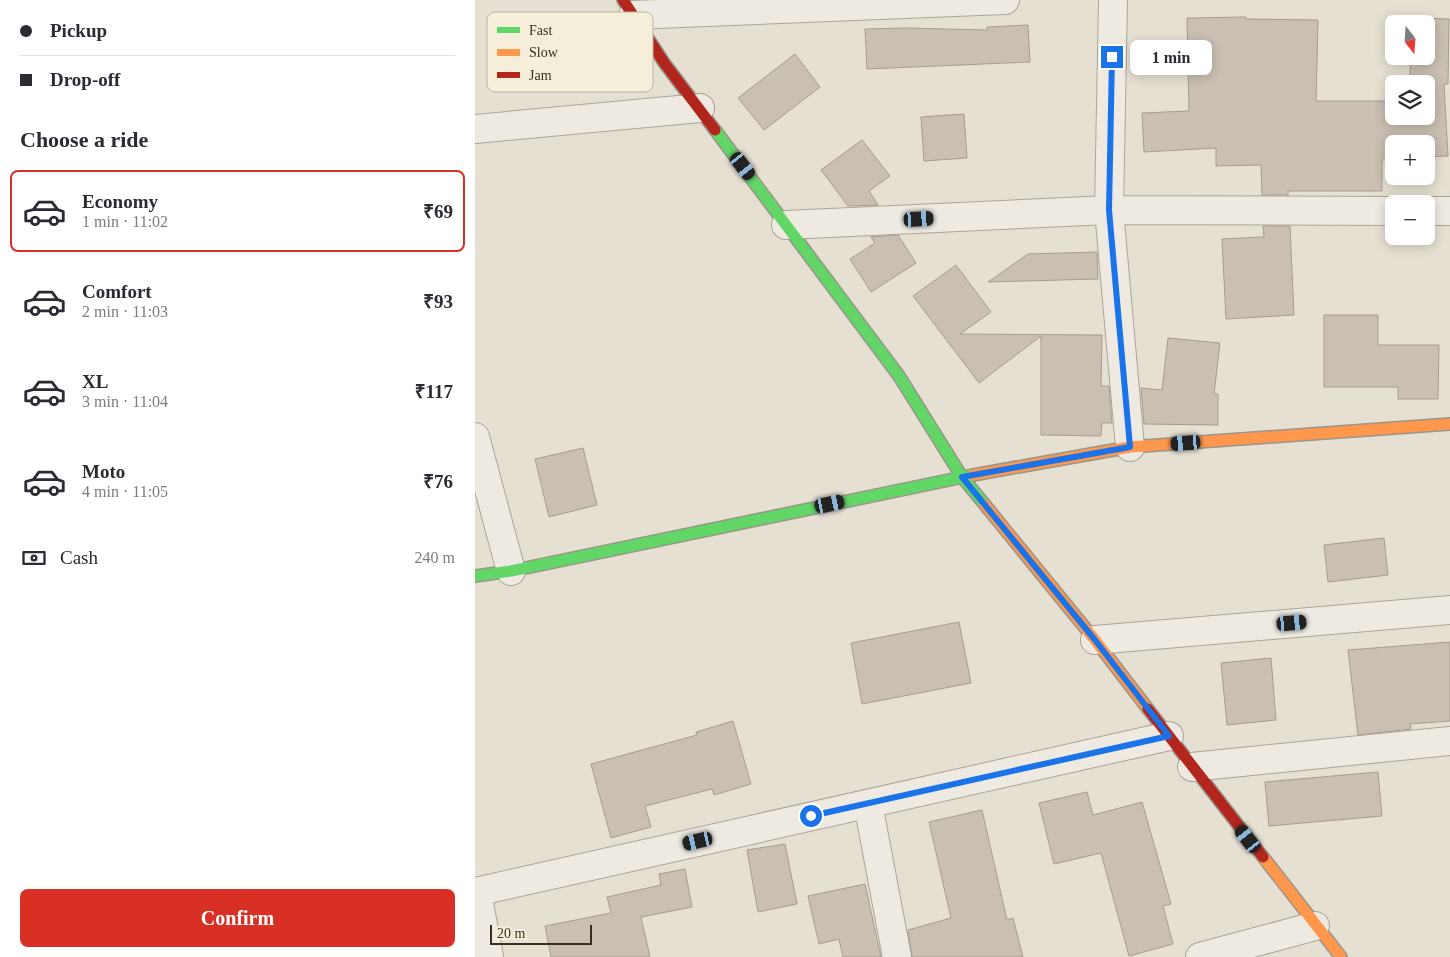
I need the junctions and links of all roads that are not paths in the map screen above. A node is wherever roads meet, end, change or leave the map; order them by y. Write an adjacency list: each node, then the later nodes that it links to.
1 (1005, 0): 3 (street)
2 (1113, 0): 7 (street)
3 (628, 7)
4 (653, 46): 5 (street)
5 (700, 108): 6 (street); 11 (street)
6 (475, 129)
7 (1109, 210): 8 (street); 11 (street); 14 (street)
8 (1385, 211)
9 (1435, 211): 10 (street)
10 (1450, 211)
11 (786, 225): 15 (street)
12 (1450, 424): 14 (street)
13 (475, 437): 16 (street)
14 (1130, 447): 15 (street)
15 (962, 477): 16 (street); 19 (street)
16 (511, 570): 17 (street)
17 (475, 576)
18 (1450, 610): 19 (street)
19 (1095, 640): 20 (street)
20 (1169, 736): 22 (street); 23 (street)
21 (1450, 741): 22 (street)
22 (1192, 767): 25 (street)
23 (868, 804): 24 (street); 27 (street)
24 (476, 892): 26 (street)
25 (1315, 926): 28 (street); 29 (street)
26 (489, 957)
27 (897, 957)
28 (1200, 957)
29 (1341, 957)

